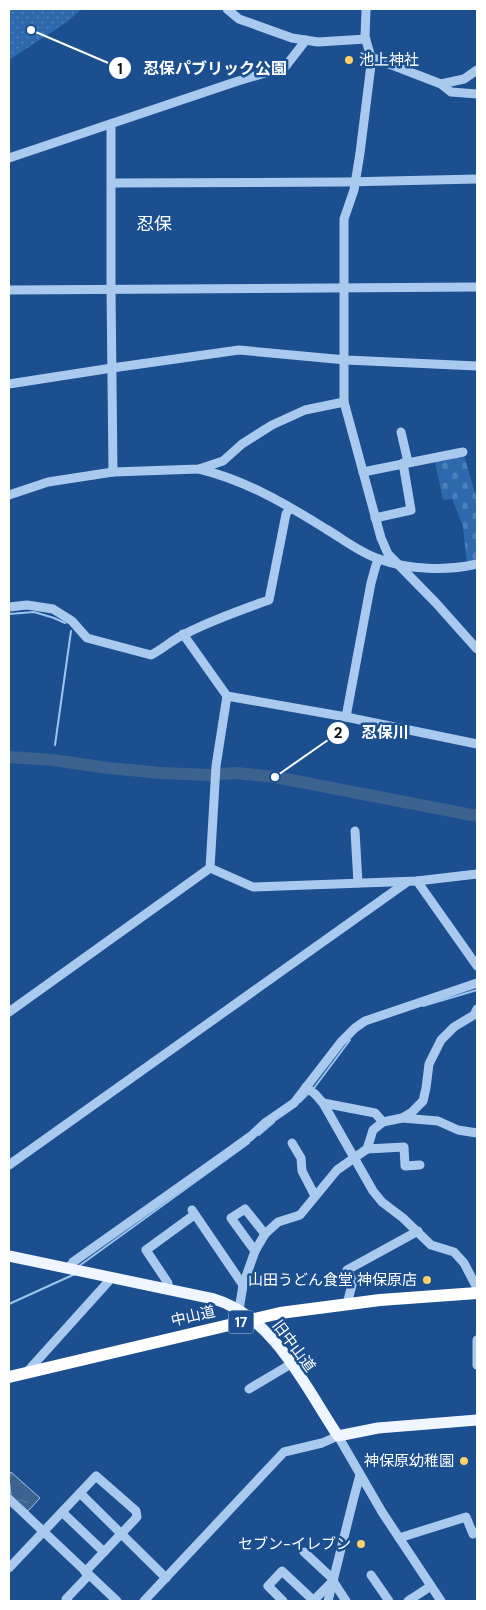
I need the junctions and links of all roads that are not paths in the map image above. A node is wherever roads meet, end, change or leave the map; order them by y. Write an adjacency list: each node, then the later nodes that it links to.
1 (227, 9): 4 (street)
2 (366, 9): 3 (street)
3 (366, 39): 4 (street); 5 (street)
4 (306, 40): 9 (street)
5 (371, 57): 7 (street); 12 (street)
6 (477, 70): 7 (street)
7 (441, 84): 8 (street)
8 (477, 94)
9 (111, 124): 10 (street); 13 (street)
10 (9, 158)
11 (477, 179): 12 (street)
12 (356, 181): 13 (street); 15 (street)
13 (112, 183): 16 (street)
14 (477, 287): 15 (street)
15 (343, 288): 16 (street); 18 (street)
16 (111, 289): 17 (street); 20 (street)
17 (9, 290)
18 (343, 359): 19 (street); 20 (street); 22 (street)
19 (477, 366)
20 (112, 368): 21 (street); 27 (street)
21 (9, 384)
22 (344, 402): 26 (street); 28 (street)
23 (401, 432): 25 (street)
24 (463, 452): 25 (street)
25 (406, 463): 28 (street); 31 (street)
26 (199, 469): 27 (street); 30 (street)
27 (113, 472): 29 (street)
28 (363, 472): 31 (street)
29 (9, 495)
30 (290, 508): 32 (street); 36 (street)
31 (375, 518): 33 (street)
32 (379, 559): 33 (street); 39 (street)
33 (397, 564): 34 (street); 37 (street)
34 (477, 564)
35 (9, 607): 36 (street)
36 (182, 634): 38 (street)
37 (477, 649)
38 (227, 696): 39 (street); 42 (street)
39 (346, 717): 40 (street)
40 (477, 744)
41 (355, 831): 46 (street)
42 (210, 868): 46 (street); 50 (street)
43 (477, 874): 44 (street)
44 (417, 881): 45 (street); 47 (street)
45 (407, 882): 46 (street); 59 (street)
46 (358, 883)
47 (477, 966)
48 (477, 983): 51 (street)
49 (477, 1009): 53 (street)
50 (9, 1012)
51 (306, 1086): 52 (street); 66 (street)
52 (323, 1103): 54 (street); 58 (street)
53 (402, 1118): 54 (street); 55 (street)
54 (383, 1122): 57 (street)
55 (477, 1133)
56 (292, 1143): 61 (street)
57 (366, 1149): 58 (street); 60 (street)
58 (355, 1158): 61 (street); 62 (street)
59 (9, 1165)
60 (420, 1165)
61 (315, 1196): 63 (street)
62 (418, 1231): 69 (street); 72 (street)
63 (265, 1234): 64 (street); 64 (street)
64 (255, 1251): 68 (street)
65 (9, 1256): 66 (main road, 旧中山道)
66 (74, 1269): 67 (main road, 旧中山道)
67 (110, 1277): 70 (main road, 旧中山道); 78 (street)
68 (243, 1285): 70 (street); 73 (street)
69 (477, 1288)
70 (168, 1289): 73 (main road, 旧中山道)
71 (477, 1294): 72 (highway, 中山道 / 17)
72 (346, 1304): 74 (highway, 中山道 / 17)
73 (239, 1310): 74 (main road, 旧中山道)
74 (252, 1319): 76 (main road, 旧中山道); 78 (highway, 中山道 / 17)
75 (477, 1340): 77 (street)
76 (291, 1364): 80 (street); 82 (main road, 旧中山道)
77 (477, 1365)
78 (26, 1373): 79 (highway, 中山道 / 17)
79 (9, 1377)
80 (249, 1389)
81 (477, 1420): 82 (main road)
82 (338, 1436): 83 (street); 96 (street)
83 (360, 1475): 90 (street); 97 (street)
84 (80, 1494): 86 (street); 89 (street); 89 (street)
85 (9, 1499): 87 (street)
86 (62, 1512): 87 (street); 91 (street)
87 (43, 1532): 93 (street); 94 (street)
88 (477, 1532): 90 (street)
89 (122, 1534): 91 (street); 96 (street)
90 (399, 1538): 98 (street)
91 (104, 1552): 94 (street)
92 (304, 1552): 97 (street)
93 (9, 1568)
94 (87, 1574): 100 (street); 101 (street)
95 (371, 1575): 106 (street)
96 (166, 1578): 99 (street)
97 (333, 1580): 103 (street); 104 (street); 105 (street)
98 (431, 1586): 107 (street); 108 (street)
99 (150, 1599)
100 (68, 1601)
101 (117, 1601)
102 (283, 1601): 103 (street)
103 (314, 1601)
104 (328, 1601)
105 (346, 1601)
106 (389, 1601)
107 (408, 1601)
108 (441, 1601)

